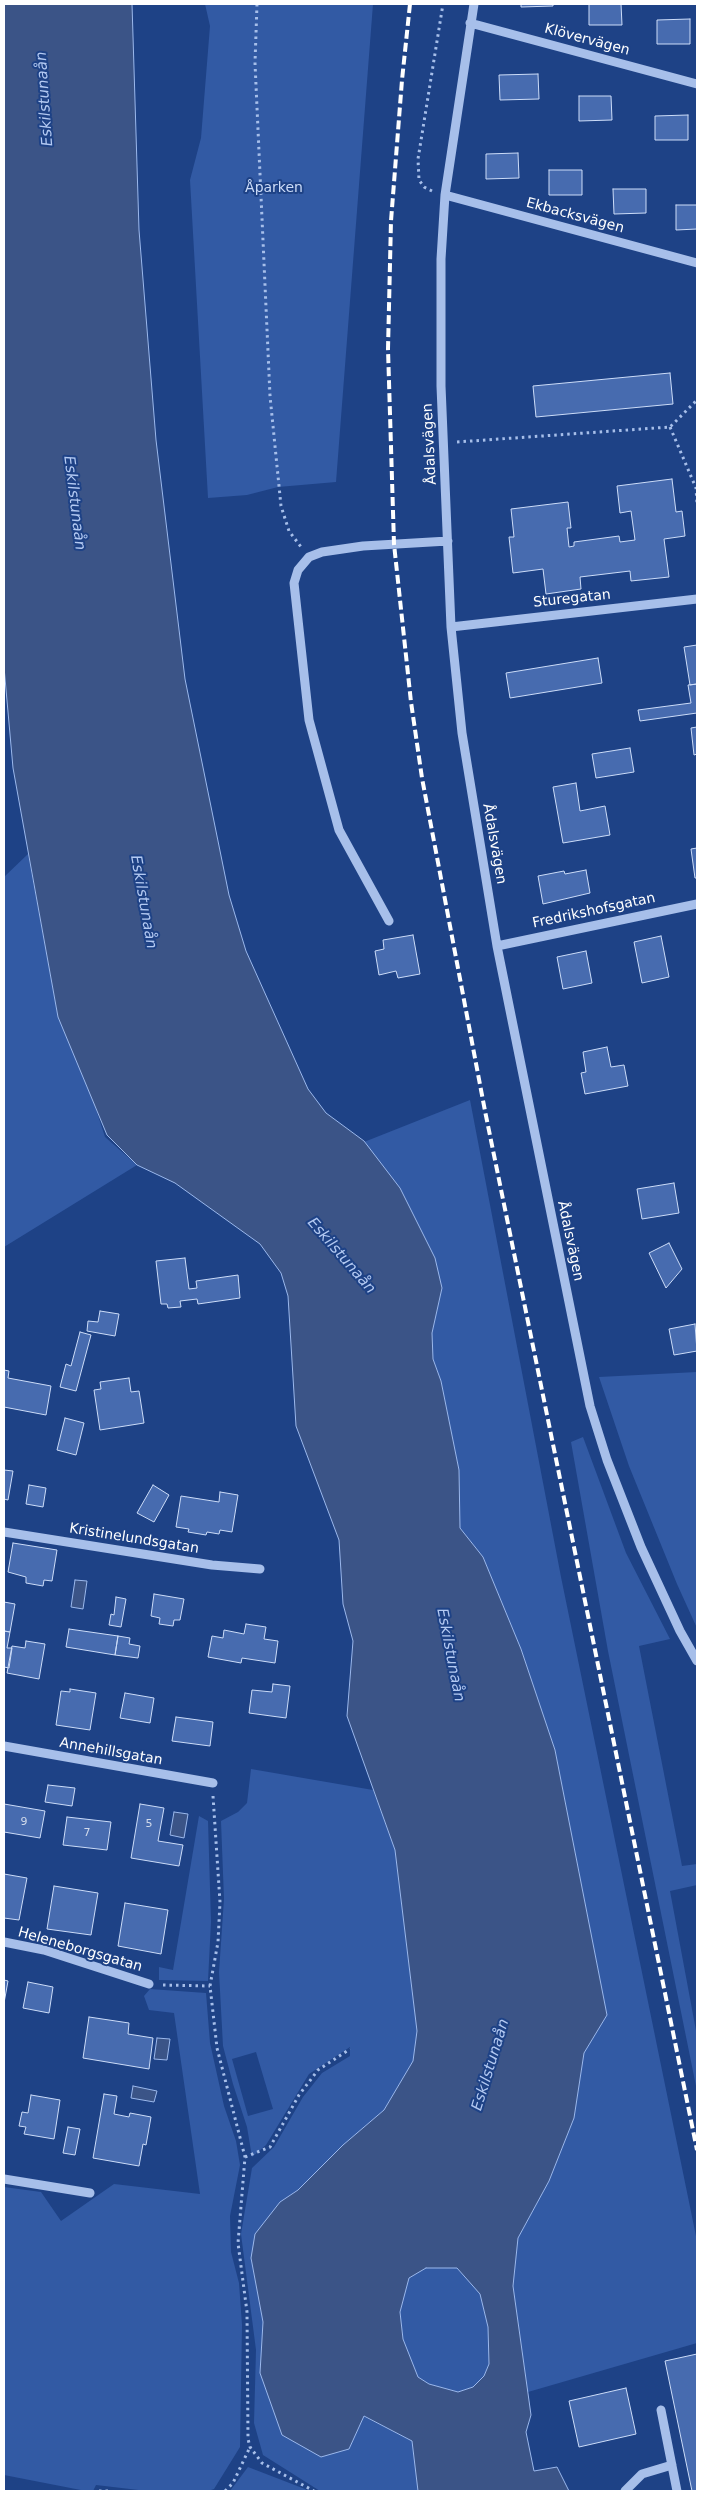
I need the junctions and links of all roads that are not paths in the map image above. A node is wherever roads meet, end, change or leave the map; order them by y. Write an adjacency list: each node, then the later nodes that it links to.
1 (474, 4): 2 (street, Ådalsvägen)
2 (470, 23): 3 (street, Klövervägen); 4 (street, Ådalsvägen)
3 (697, 84)
4 (445, 195): 5 (street, Ekbacksvägen); 6 (street, Ådalsvägen)
5 (697, 263)
6 (448, 541): 8 (street, Ådalsvägen); 10 (street)
7 (697, 599): 8 (street, Sturegatan)
8 (451, 627): 11 (street, Ådalsvägen)
9 (697, 904): 11 (street, Fredrikshofsgatan)
10 (389, 921)
11 (498, 946): 14 (street, Ådalsvägen)
12 (4, 1532): 13 (street, Kristinelundsgatan)
13 (260, 1569)
14 (697, 1660)
15 (4, 1746): 16 (street, Annehillsgatan)
16 (213, 1784)
17 (4, 1942): 18 (street, Heleneborgsgatan)
18 (149, 1984)
19 (4, 2179): 20 (street)
20 (90, 2193)
21 (660, 2410): 22 (street)
22 (672, 2465): 23 (street); 24 (street)
23 (625, 2491)
24 (677, 2491)

